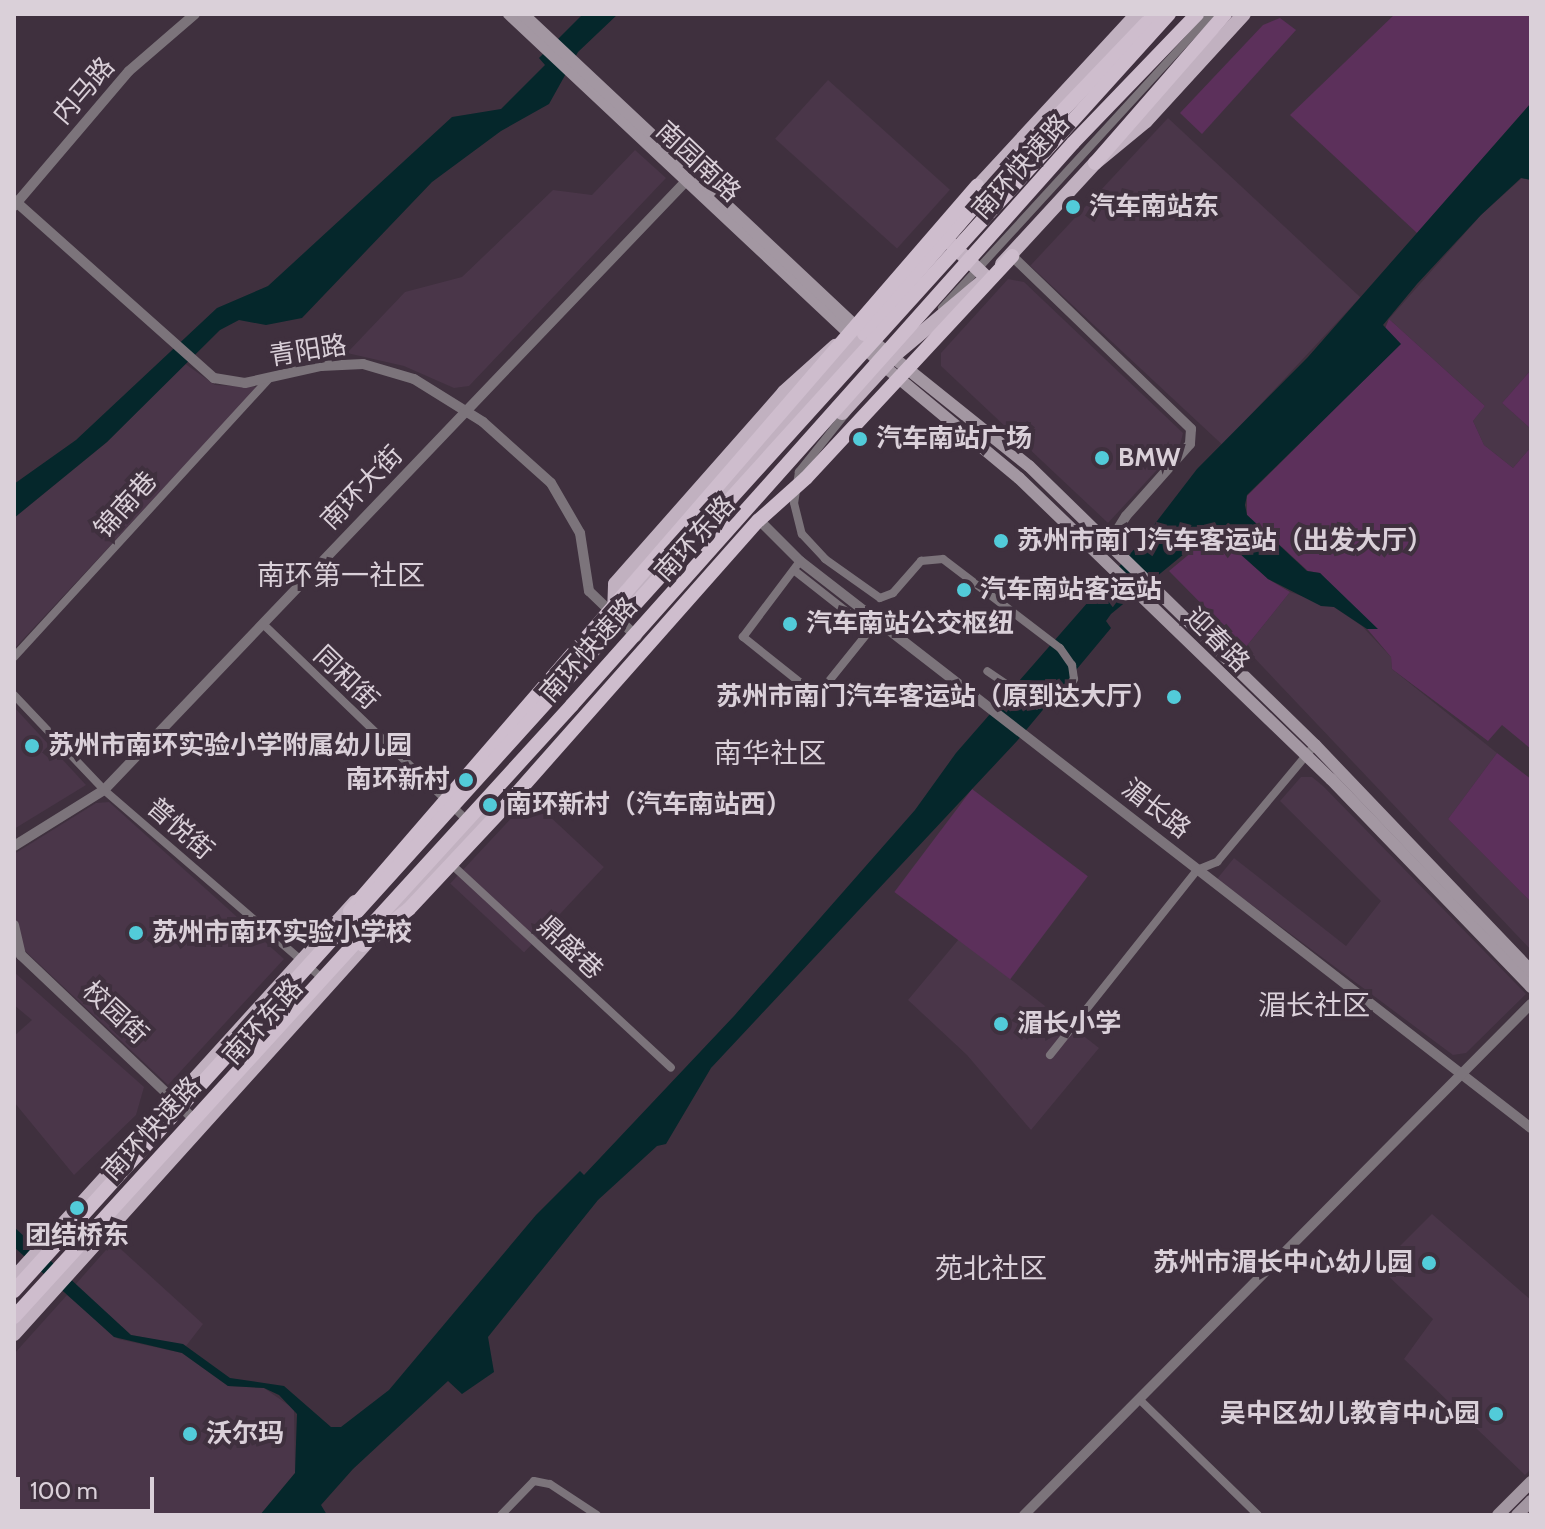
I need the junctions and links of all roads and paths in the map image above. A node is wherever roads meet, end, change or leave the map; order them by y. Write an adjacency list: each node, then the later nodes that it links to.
1 (195, 14): 15 (street, 内马路)
2 (509, 14): 11 (main road, 南园南路)
3 (523, 14): 11 (main road, 南园南路)
4 (1137, 14): 20 (main road, 南环东路)
5 (1155, 14): 16 (highway)
6 (1169, 14): 44 (highway, 南环快速路)
7 (1197, 14): 12 (highway, 南环快速路)
8 (1211, 14): 12 (street)
9 (1225, 14): 13 (highway)
10 (1244, 14): 13 (main road, 南环东路)
11 (546, 43): 14 (main road, 南园南路)
12 (1079, 147): 32 (street); 46 (highway, 南环快速路)
13 (1095, 163): 17 (main road, 南环东路)
14 (689, 177): 20 (main road, 南园南路); 24 (street, 南环大街)
15 (15, 203): 23 (street, 青阳路)
16 (948, 240): 18 (main road); 20 (highway)
17 (1012, 256): 19 (main road, 南环东路); 22 (highway); 26 (street)
18 (966, 258): 19 (main road); 21 (main road)
19 (986, 277): 21 (main road, 南环东路)
20 (858, 334): 21 (main road, 迎春路); 28 (main road, 南环东路); 28 (main road); 44 (highway)
21 (886, 357): 22 (main road, 迎春路); 30 (main road, 南环东路)
22 (904, 372): 25 (highway); 26 (main road, 迎春路); 35 (main road, 迎春路)
23 (268, 380): 24 (street, 青阳路); 31 (street, 锦南巷)
24 (465, 411): 28 (street, 青阳路); 29 (street, 南环大街)
25 (759, 520): 27 (street, 湄长路); 36 (main road); 46 (highway)
26 (1109, 543): 34 (main road, 迎春路)
27 (798, 566): 27 (street); 42 (street, 湄长路)
28 (614, 616): 30 (street, 青阳路); 38 (main road, 南环东路)
29 (263, 624): 37 (street, 南环大街); 38 (street, 同和街)
30 (638, 639): 36 (main road, 南环东路)
31 (14, 657)
32 (987, 671)
33 (14, 695): 37 (street, 普悦街)
34 (1315, 745): 35 (street); 45 (main road, 迎春路)
35 (1304, 756): 42 (street); 47 (main road, 迎春路)
36 (524, 767): 39 (main road, 南环东路)
37 (104, 790): 40 (street, 南环大街); 44 (street, 普悦街)
38 (446, 802): 39 (street, 同和街); 44 (main road, 南环东路)
39 (472, 825): 41 (main road, 南环东路)
40 (14, 846)
41 (443, 857): 46 (main road, 南环东路); 50 (street, 鼎盛巷)
42 (1197, 870): 49 (street); 51 (street, 湄长路)
43 (14, 925): 52 (street, 校园街)
44 (309, 960): 46 (street, 普悦街); 52 (main road, 南环东路); 56 (highway, 南环快速路)
45 (1531, 971)
46 (329, 979): 53 (main road, 南环东路); 57 (highway, 南环快速路)
47 (1531, 987)
48 (1531, 1004): 51 (street)
49 (1050, 1055)
50 (671, 1068)
51 (1462, 1072): 54 (street, 湄长路); 59 (street)
52 (176, 1100): 53 (street, 校园街); 55 (main road, 南环东路)
53 (201, 1126): 58 (main road, 南环东路)
54 (1531, 1128)
55 (14, 1278)
56 (14, 1291)
57 (14, 1317)
58 (14, 1334)
59 (1139, 1399): 64 (street); 65 (street)
60 (1531, 1482): 66 (main road)
61 (1531, 1501): 67 (main road)
62 (501, 1515): 63 (street)
63 (597, 1515)
64 (1024, 1515)
65 (1258, 1515)
66 (1498, 1515)
67 (1517, 1515)

